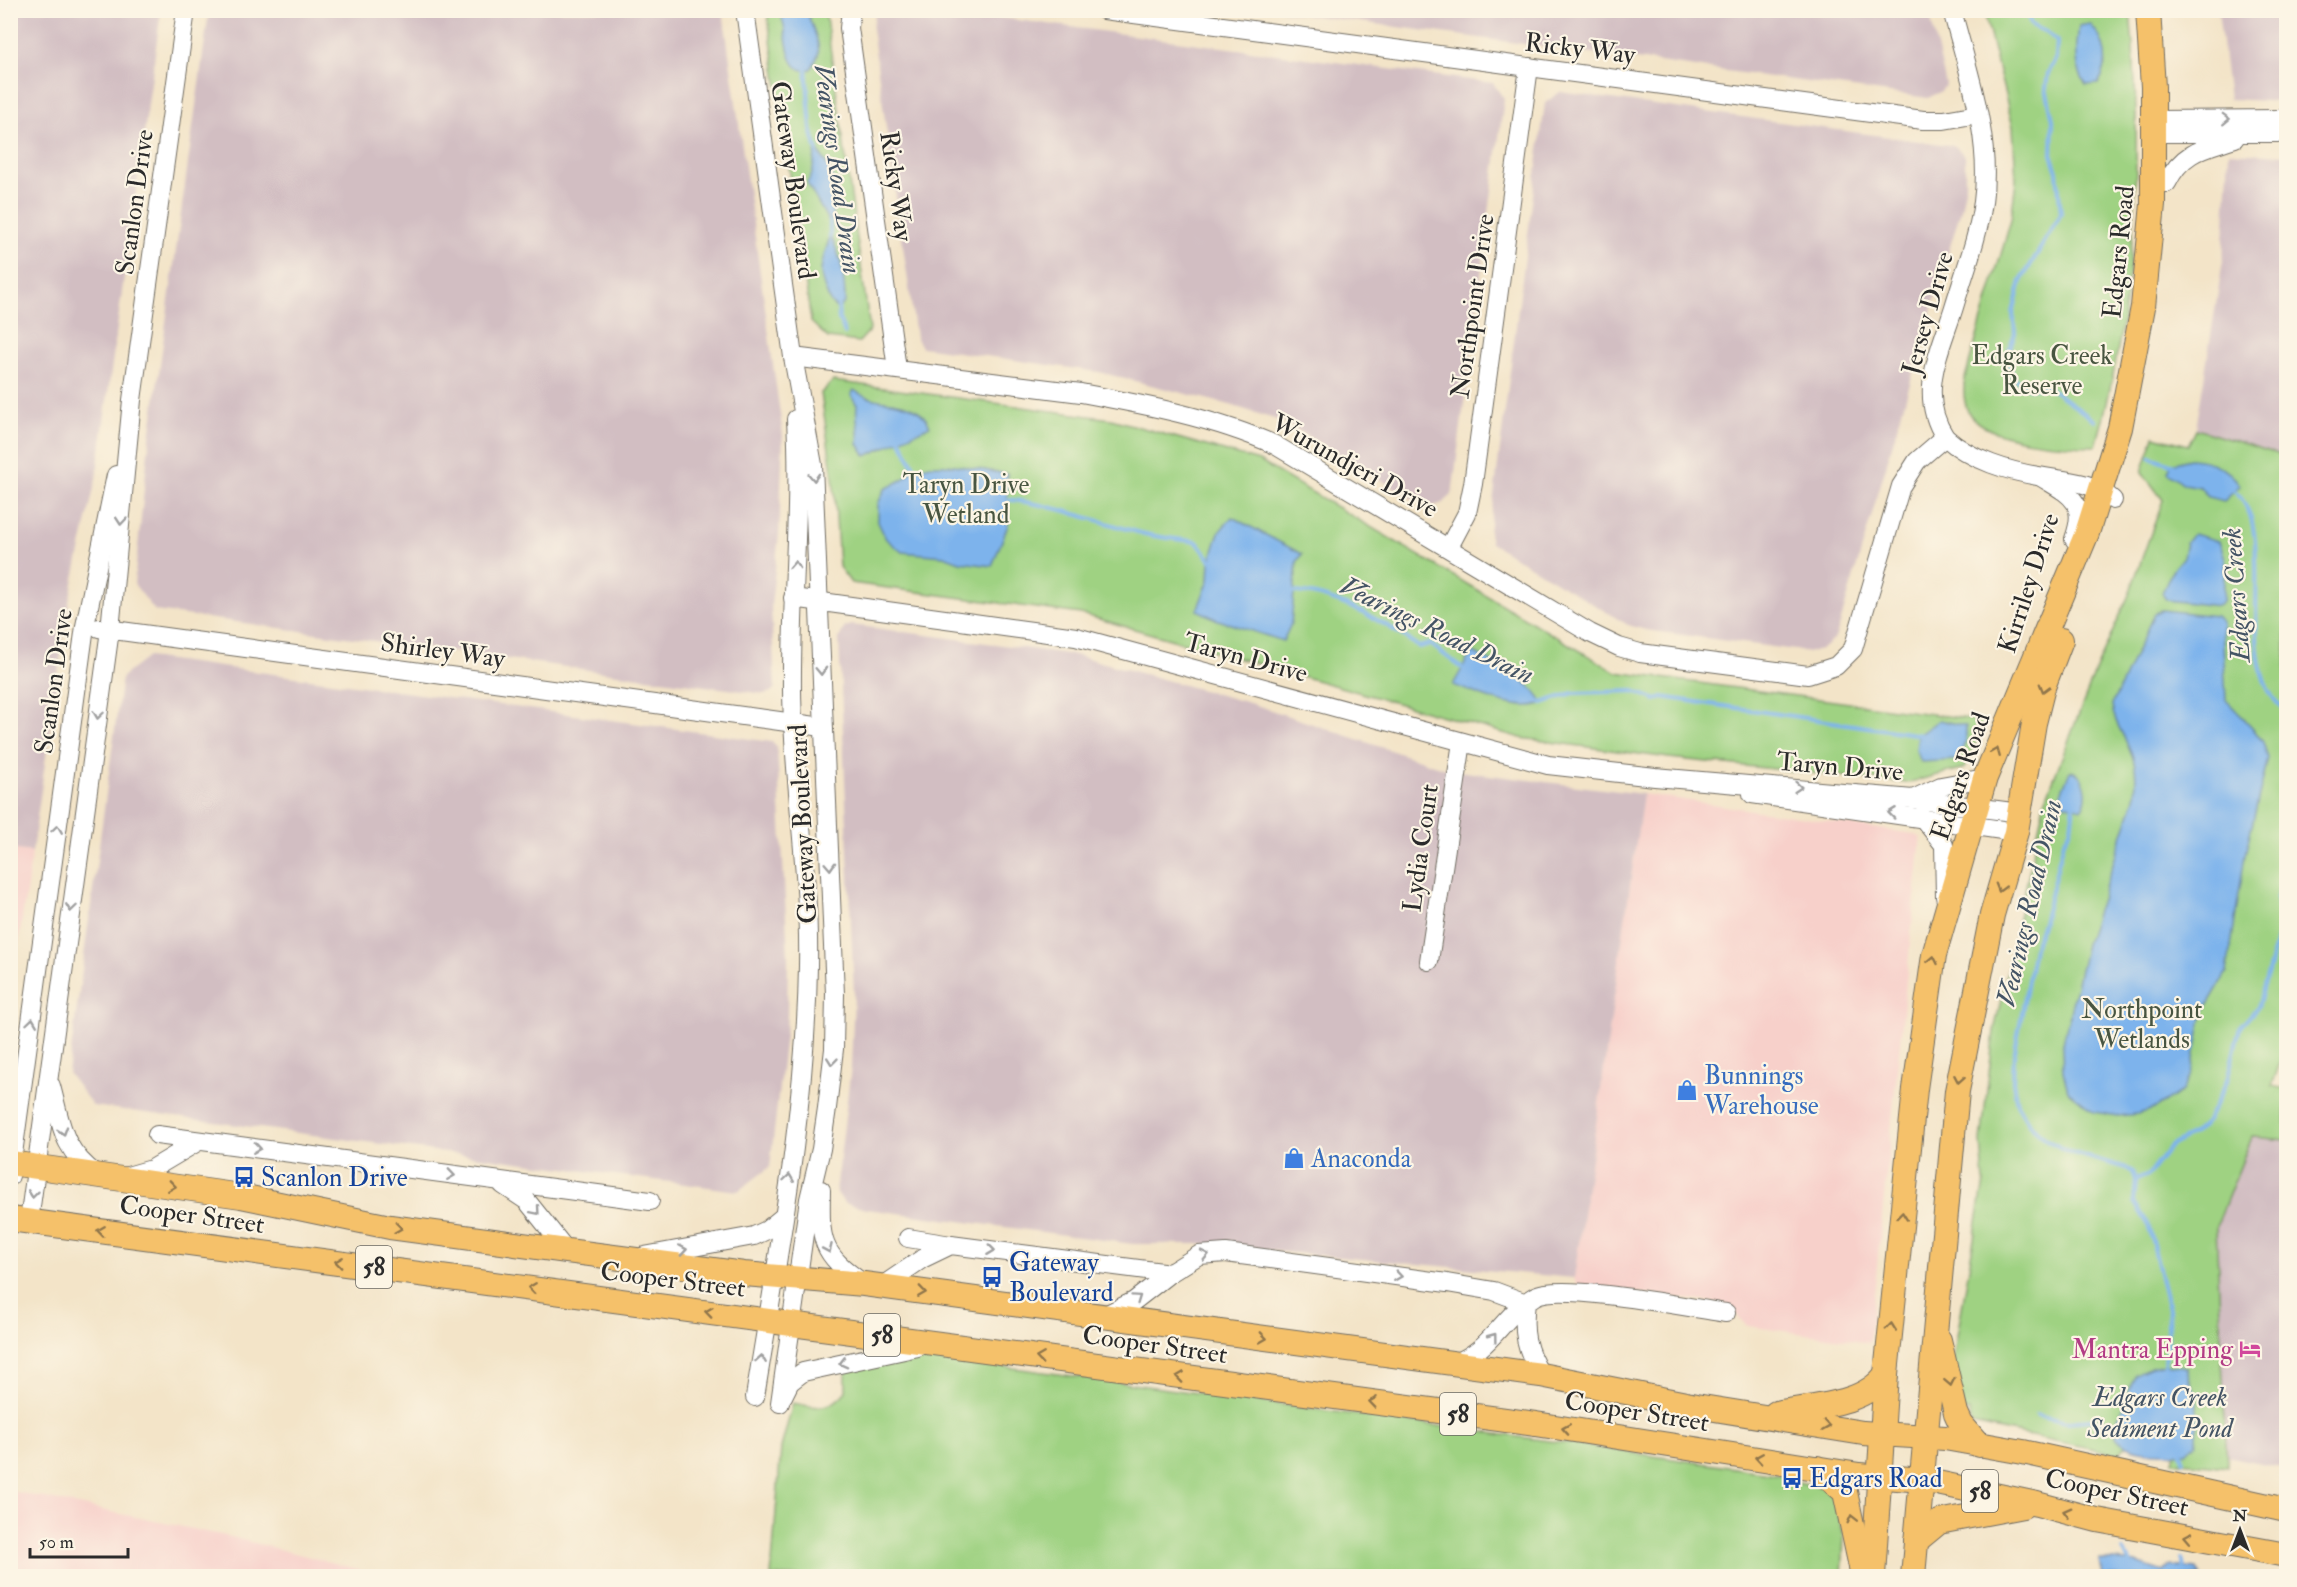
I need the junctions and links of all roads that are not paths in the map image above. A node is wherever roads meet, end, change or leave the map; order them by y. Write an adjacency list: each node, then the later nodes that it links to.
1 (186, 10): 17 (street, Scanlon Drive)
2 (745, 10): 15 (street, Gateway Boulevard)
3 (851, 10): 16 (street, Ricky Way)
4 (1104, 10): 8 (street, Ricky Way)
5 (1952, 10): 9 (street, Jersey Drive)
6 (2148, 10): 11 (main road, Edgars Road)
7 (2157, 10): 11 (main road, Edgars Road)
8 (1529, 67): 9 (street, Ricky Way); 21 (street, Northpoint Drive)
9 (1978, 114): 18 (street, Jersey Drive)
10 (2286, 119): 11 (street, one-way to 10)
11 (2161, 127): 12 (street); 14 (main road, Edgars Road); 20 (main road, Edgars Road)
12 (2252, 133): 13 (street); 14 (street)
13 (2286, 133)
14 (2167, 183): 20 (main road, Edgars Road)
15 (793, 357): 16 (street, Wurundjeri Drive); 22 (street, Gateway Boulevard, one-way to 15); 23 (street, Gateway Boulevard, one-way to 23)
16 (897, 369): 21 (street, Wurundjeri Drive)
17 (132, 400): 24 (street, Scanlon Drive); 25 (street, Scanlon Drive, one-way to 25)
18 (1945, 437): 19 (street, Kirriley Drive); 21 (street, Wurundjeri Drive)
19 (2041, 477): 20 (street, Kirriley Drive); 26 (street, Kirriley Drive)
20 (2107, 494): 26 (main road, Edgars Road); 35 (main road, Edgars Road, one-way to 35)
21 (1449, 547)
22 (793, 598): 23 (street, Taryn Drive); 27 (street, Gateway Boulevard)
23 (819, 601): 28 (street, Gateway Boulevard, one-way to 28); 29 (street, Taryn Drive)
24 (85, 626): 25 (street, Shirley Way); 41 (street, Scanlon Drive, one-way to 24)
25 (110, 630): 27 (street, Shirley Way); 40 (street, Scanlon Drive, one-way to 40)
26 (2023, 688): 31 (main road, Edgars Road, one-way to 26)
27 (793, 725): 28 (street, Shirley Way); 39 (street, Gateway Boulevard)
28 (823, 727): 37 (street, Gateway Boulevard, one-way to 37)
29 (1462, 742): 30 (street, Taryn Drive); 38 (street, Lydia Court)
30 (1655, 777): 32 (street, Taryn Drive, one-way to 32); 34 (street, Taryn Drive, one-way to 30)
31 (1985, 778): 32 (street); 33 (main road, Edgars Road)
32 (1913, 799): 33 (street, Taryn Drive)
33 (1973, 815): 34 (street, Taryn Drive); 35 (street, Taryn Drive); 36 (main road, Edgars Road)
34 (1921, 816): 36 (street)
35 (2018, 823): 65 (main road, Edgars Road, one-way to 65)
36 (1944, 914): 68 (main road, Edgars Road, one-way to 36)
37 (834, 960): 39 (street); 44 (street, Gateway Boulevard, one-way to 44)
38 (1429, 961)
39 (808, 963): 50 (street, Gateway Boulevard, one-way to 39)
40 (48, 1076): 45 (street, Scanlon Drive); 47 (street, Scanlon Drive, one-way to 47)
41 (15, 1117): 46 (street, Scanlon Drive)
42 (157, 1135): 43 (street, Cooper Street)
43 (199, 1141): 47 (street); 48 (street, Cooper Street, one-way to 48)
44 (821, 1149): 57 (street, Gateway Boulevard); 59 (street, one-way to 59)
45 (36, 1167): 46 (main road, Cooper Street / 58); 47 (main road, Cooper Street / 58); 51 (street, Scanlon Drive, one-way to 51)
46 (11, 1168)
47 (108, 1177): 54 (main road, Cooper Street / 58, one-way to 54)
48 (495, 1181): 49 (street, Cooper Street); 54 (street, Cooper Street, one-way to 54)
49 (650, 1201)
50 (784, 1215): 55 (street, one-way to 50); 58 (street, Gateway Boulevard)
51 (20, 1220): 63 (main road, Cooper Street / 58, one-way to 51)
52 (908, 1238): 53 (street)
53 (951, 1245): 56 (street, one-way to 56); 59 (street)
54 (567, 1251): 55 (main road, Cooper Street / 58)
55 (625, 1259): 58 (main road, Cooper Street / 58)
56 (1170, 1273): 60 (street, Cooper Street, one-way to 60); 62 (street, Cooper Street, one-way to 56)
57 (800, 1277): 58 (main road, Cooper Street / 58); 59 (main road, Cooper Street / 58); 64 (street, Gateway Boulevard)
58 (775, 1278): 63 (street, Gateway Boulevard)
59 (873, 1285): 62 (main road, Cooper Street / 58, one-way to 62)
60 (1526, 1303): 61 (street); 67 (street, one-way to 60); 69 (street, Cooper Street)
61 (1726, 1313)
62 (1101, 1317): 67 (main road, Cooper Street / 58, one-way to 67)
63 (767, 1320): 64 (main road, Cooper Street / 58); 70 (street, Gateway Boulevard, one-way to 63)
64 (793, 1323): 66 (main road, Cooper Street / 58); 66 (street, Gateway Boulevard, one-way to 64)
65 (1935, 1326): 73 (main road, Edgars Road); 74 (main road, one-way to 74)
66 (942, 1344): 75 (main road, Cooper Street / 58, one-way to 66)
67 (1455, 1363): 69 (main road, Cooper Street / 58)
68 (1886, 1374): 71 (main road); 72 (main road, Edgars Road)
69 (1541, 1375): 71 (main road, Cooper Street / 58)
70 (755, 1397)
71 (1761, 1416): 72 (main road, Cooper Street / 58, one-way to 72)
72 (1881, 1434): 73 (main road, Cooper Street / 58); 76 (main road, Edgars Road)
73 (1926, 1436): 74 (main road, Cooper Street / 58); 77 (main road, Edgars Road)
74 (1979, 1445): 79 (main road, Cooper Street / 58)
75 (1817, 1468): 76 (main road, Cooper Street / 58); 82 (main road, one-way to 75)
76 (1881, 1477): 77 (main road, Cooper Street / 58); 83 (main road, Edgars Road)
77 (1923, 1480): 78 (main road, Cooper Street / 58); 80 (main road, Edgars Road)
78 (2037, 1504): 80 (main road); 81 (main road, Cooper Street / 58, one-way to 78)
79 (2286, 1510)
80 (1916, 1541): 84 (main road, Edgars Road)
81 (2286, 1555)
82 (1863, 1576)
83 (1873, 1576)
84 (1913, 1576)

